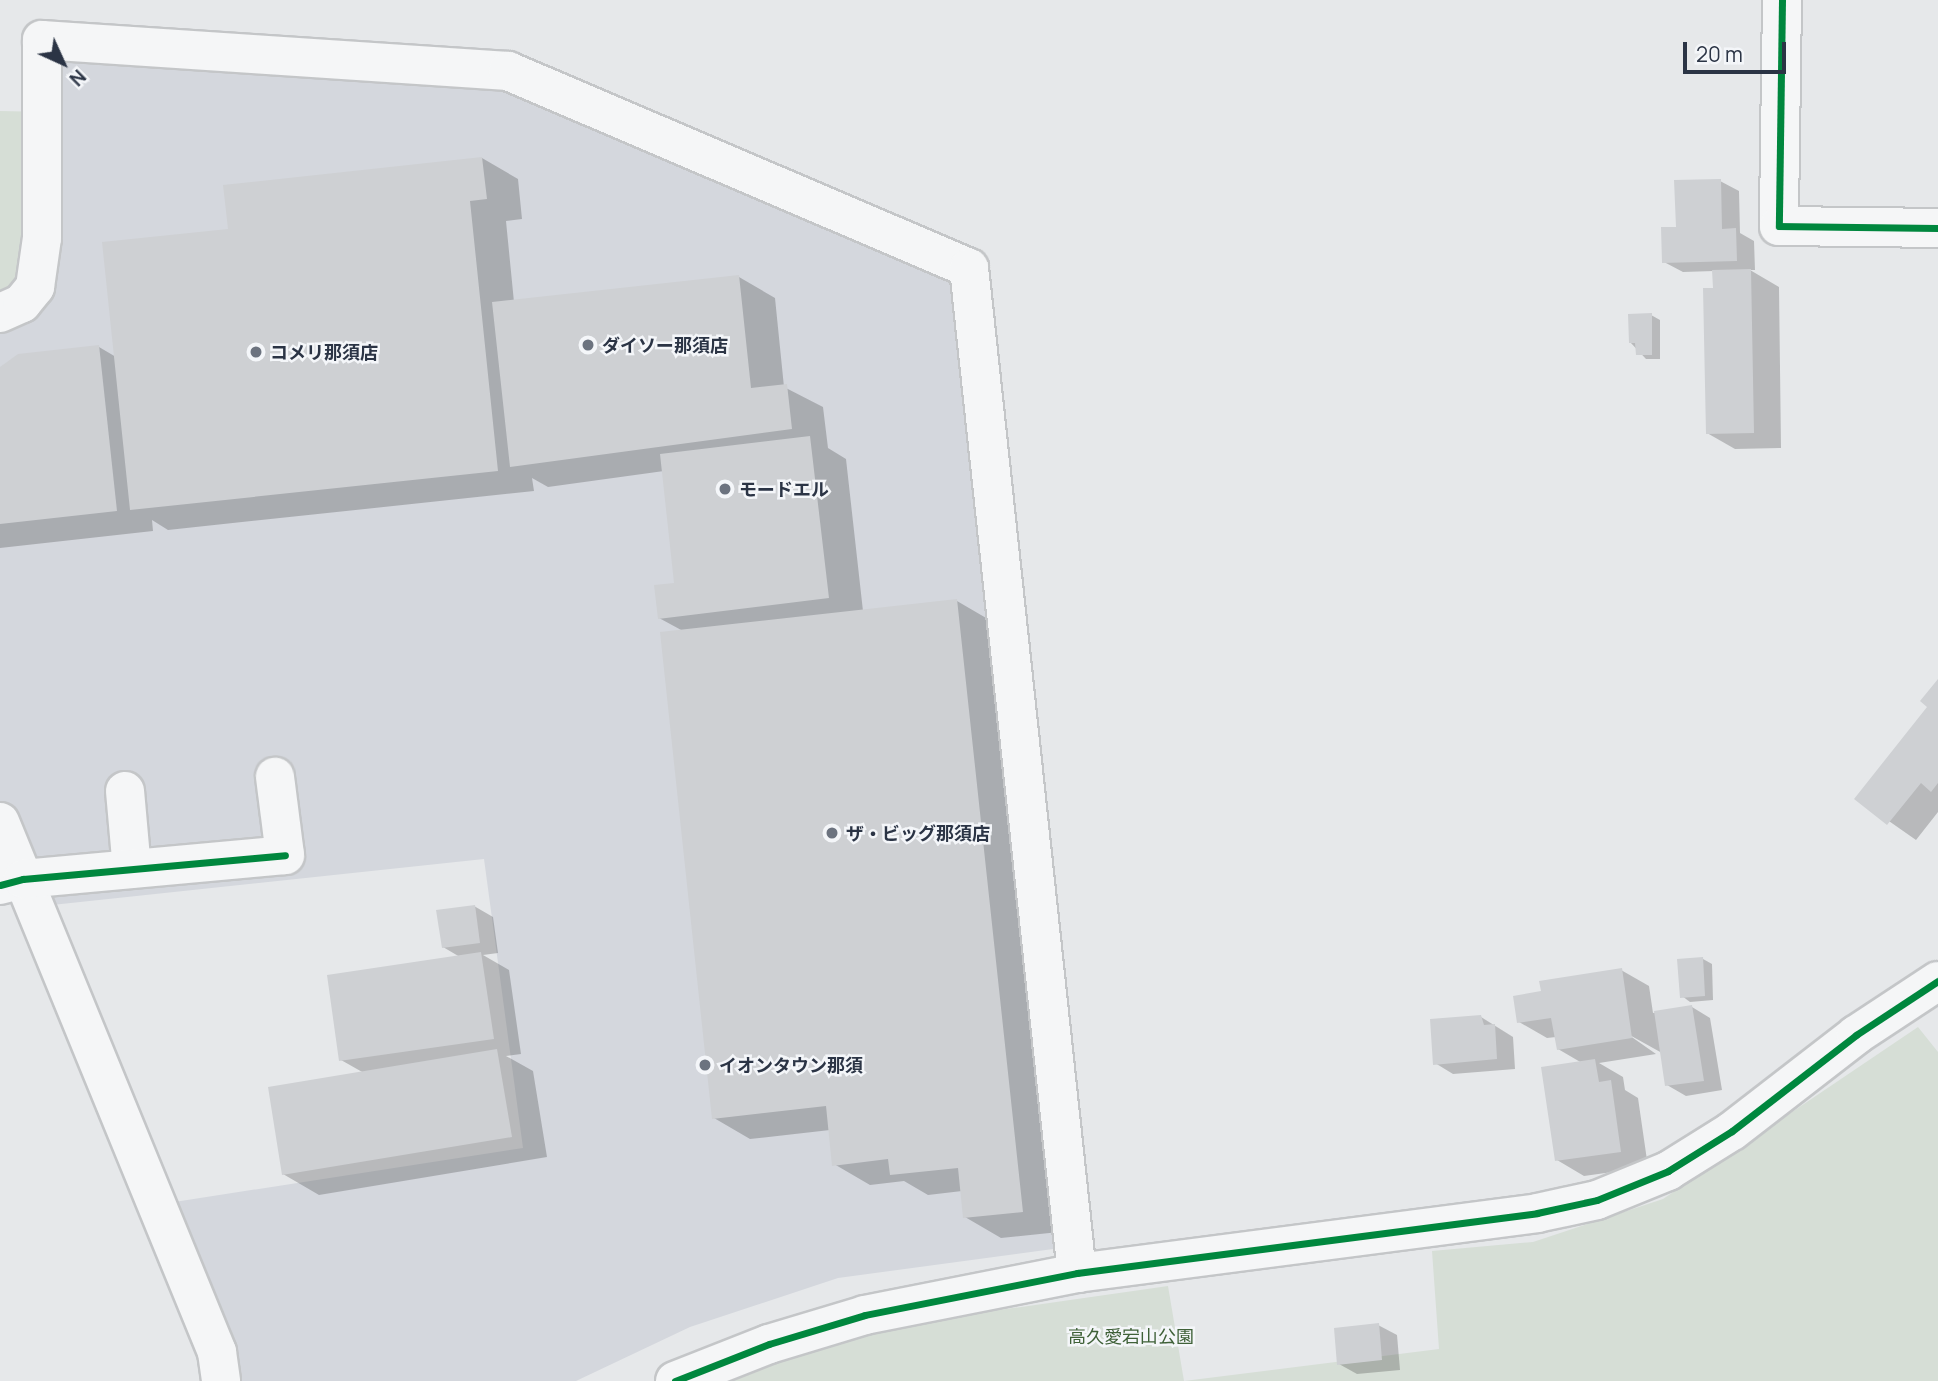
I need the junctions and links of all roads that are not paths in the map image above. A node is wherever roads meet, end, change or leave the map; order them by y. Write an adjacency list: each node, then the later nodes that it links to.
1 (1782, 0): 2 (street)
2 (1938, 229)
3 (0, 313): 10 (street)
4 (275, 777): 7 (street)
5 (125, 790): 7 (street)
6 (0, 822): 8 (street)
7 (132, 869): 8 (street)
8 (12, 882): 11 (street)
9 (1938, 981): 10 (street)
10 (1077, 1273): 12 (street)
11 (221, 1381)
12 (675, 1381)

